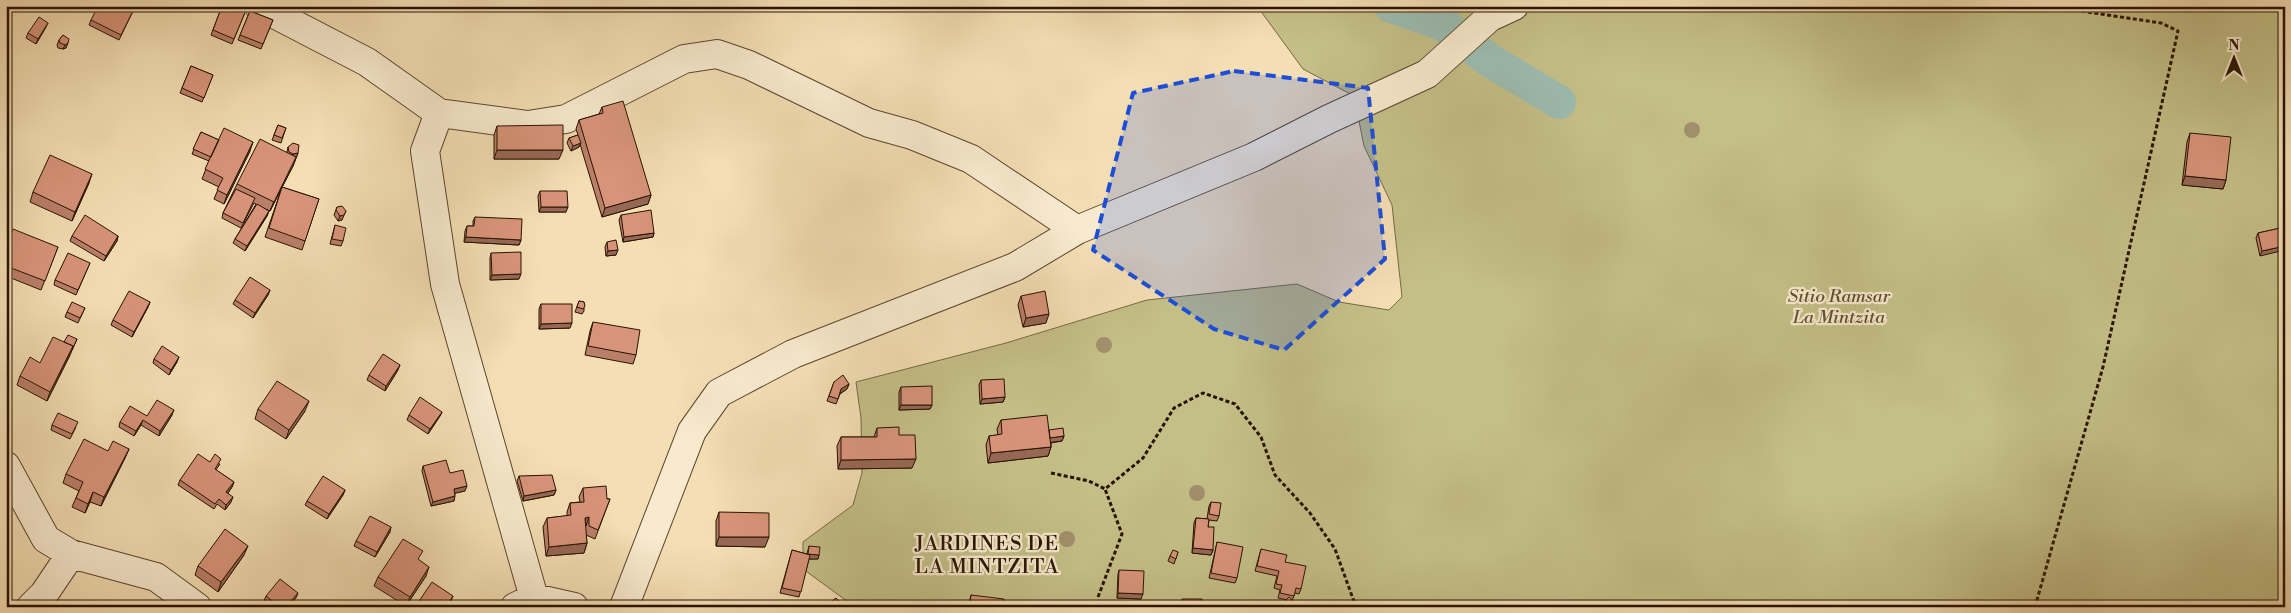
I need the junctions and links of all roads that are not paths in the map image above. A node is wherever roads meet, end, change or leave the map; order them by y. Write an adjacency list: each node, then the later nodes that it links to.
1 (259, 6): 3 (street)
2 (1514, 6): 4 (street)
3 (439, 113): 4 (street); 7 (street)
4 (1077, 230): 11 (street)
5 (6, 466): 6 (street)
6 (71, 554): 8 (street); 9 (street)
7 (524, 602): 10 (street)
8 (30, 607)
9 (198, 607)
10 (574, 607)
11 (624, 607)

